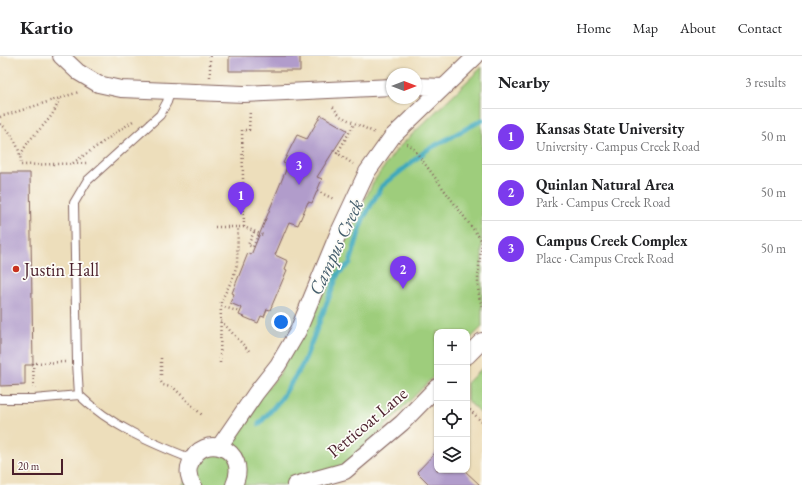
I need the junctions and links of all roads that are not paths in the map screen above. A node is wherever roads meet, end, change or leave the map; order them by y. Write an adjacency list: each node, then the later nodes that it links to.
1 (61, 56): 6 (street)
2 (476, 56): 5 (street)
3 (422, 86): 5 (street)
4 (386, 87): 6 (street)
5 (444, 87): 12 (street)
6 (170, 92): 10 (lane)
7 (482, 340): 8 (street)
8 (470, 353)
9 (434, 390): 16 (street, Petticoat Lane)
10 (79, 395): 11 (lane); 13 (lane)
11 (0, 399)
12 (219, 447): 13 (street); 15 (street)
13 (192, 459): 14 (street)
14 (193, 485)
15 (234, 485)
16 (295, 485)

